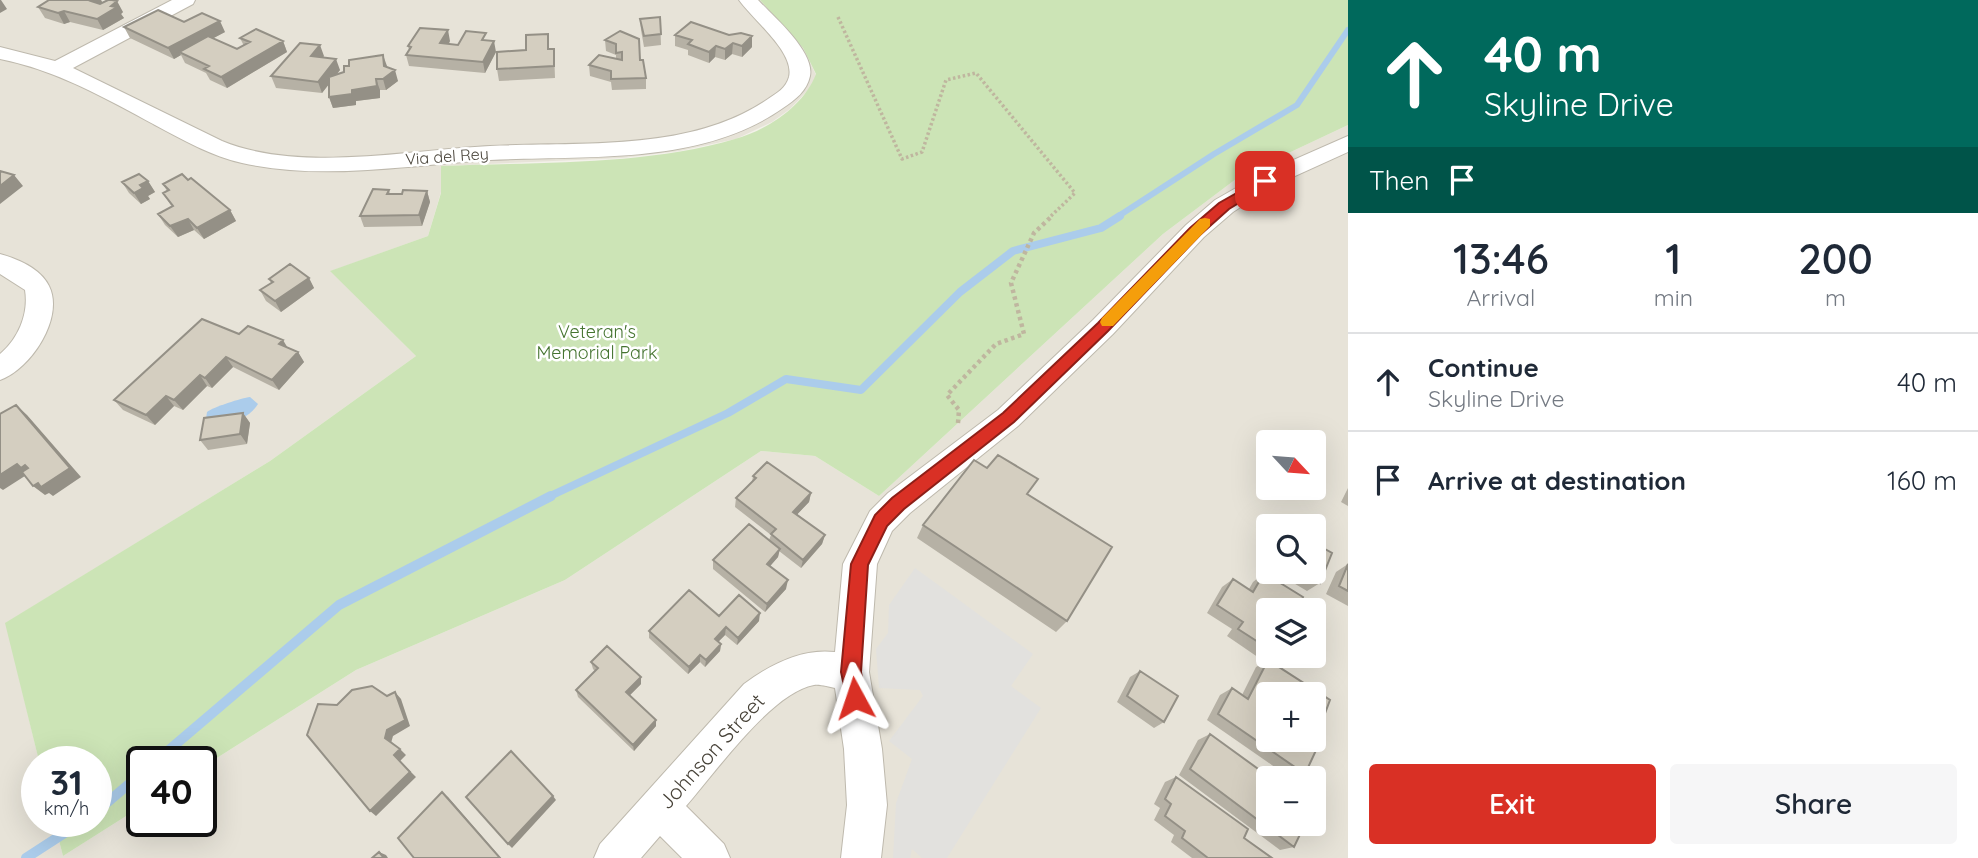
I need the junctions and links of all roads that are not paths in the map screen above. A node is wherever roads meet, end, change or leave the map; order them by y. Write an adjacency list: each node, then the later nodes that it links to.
1 (186, 0): 4 (street)
2 (748, 0): 4 (street, Via del Rey)
3 (0, 53): 4 (street, Via del Rey)
4 (57, 68)
5 (1348, 142): 8 (street)
6 (0, 263): 7 (street)
7 (0, 369)
8 (851, 672): 9 (street, Johnson Street); 12 (street)
9 (660, 807): 10 (street, Johnson Street); 11 (street)
10 (614, 858)
11 (710, 858)
12 (862, 858)

